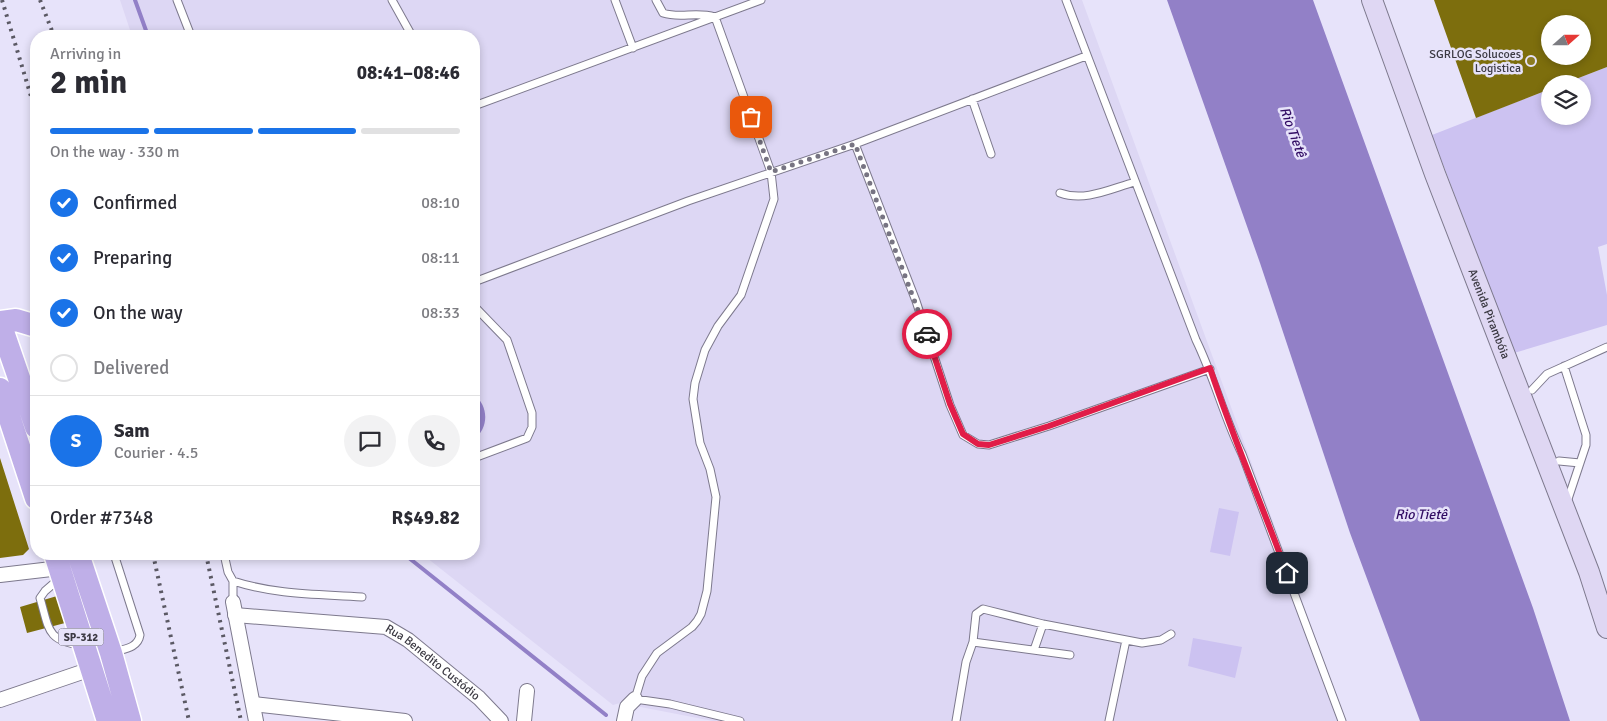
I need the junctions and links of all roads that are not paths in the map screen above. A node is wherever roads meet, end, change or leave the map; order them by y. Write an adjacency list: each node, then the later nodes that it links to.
1 (177, 0): 9 (lane)
2 (392, 0): 10 (lane)
3 (615, 0): 11 (lane)
4 (656, 0): 8 (lane)
5 (761, 0): 8 (lane)
6 (1066, 0): 12 (lane)
7 (1372, 0): 27 (main road, Avenida Pirambóia)
8 (715, 17): 11 (lane); 17 (lane)
9 (188, 30)
10 (409, 30)
11 (633, 48): 14 (lane)
12 (1086, 56): 13 (lane); 18 (lane)
13 (972, 99): 15 (lane); 16 (lane)
14 (480, 104)
15 (855, 144): 17 (lane); 26 (lane)
16 (991, 154)
17 (771, 172): 20 (lane); 55 (lane)
18 (1135, 182): 19 (lane); 26 (lane)
19 (1060, 193)
20 (480, 280)
21 (480, 312): 31 (lane)
22 (0, 323): 23 (main road); 30 (main road)
23 (30, 324)
24 (1607, 347): 25 (lane)
25 (1564, 366): 29 (lane); 33 (lane)
26 (1210, 368): 68 (lane)
27 (1514, 374): 29 (main road); 35 (main road, Avenida Pirambóia)
28 (0, 389): 34 (main road)
29 (1532, 390): 32 (main road)
30 (30, 404)
31 (480, 456)
32 (1559, 462): 33 (lane); 35 (main road)
33 (1580, 463): 36 (lane)
34 (30, 480)
35 (1557, 488): 36 (main road, Avenida Pirambóia)
36 (1564, 510): 46 (main road, Avenida Pirambóia)
37 (80, 560): 51 (main road, SP-312)
38 (116, 560): 51 (lane)
39 (225, 560): 42 (lane)
40 (59, 566): 41 (street); 53 (main road, SP-312)
41 (0, 575)
42 (233, 581): 43 (lane); 44 (lane)
43 (362, 597)
44 (234, 609): 57 (street); 62 (street, Rua Benedito Custódio)
45 (1042, 624): 48 (lane); 49 (lane); 50 (lane)
46 (1607, 628)
47 (1171, 634): 48 (lane)
48 (1126, 640): 67 (lane)
49 (972, 642): 50 (lane); 66 (lane)
50 (1034, 650): 52 (lane)
51 (111, 653): 59 (main road, SP-312)
52 (1070, 655)
53 (91, 669): 56 (street); 58 (main road, SP-312)
54 (526, 691): 63 (street)
55 (635, 698): 64 (street); 65 (lane)
56 (0, 700)
57 (253, 704): 60 (street); 61 (street)
58 (108, 721)
59 (130, 721)
60 (256, 721)
61 (406, 721)
62 (501, 721)
63 (524, 721)
64 (624, 721)
65 (740, 721)
66 (956, 721)
67 (1109, 721)
68 (1342, 721)

